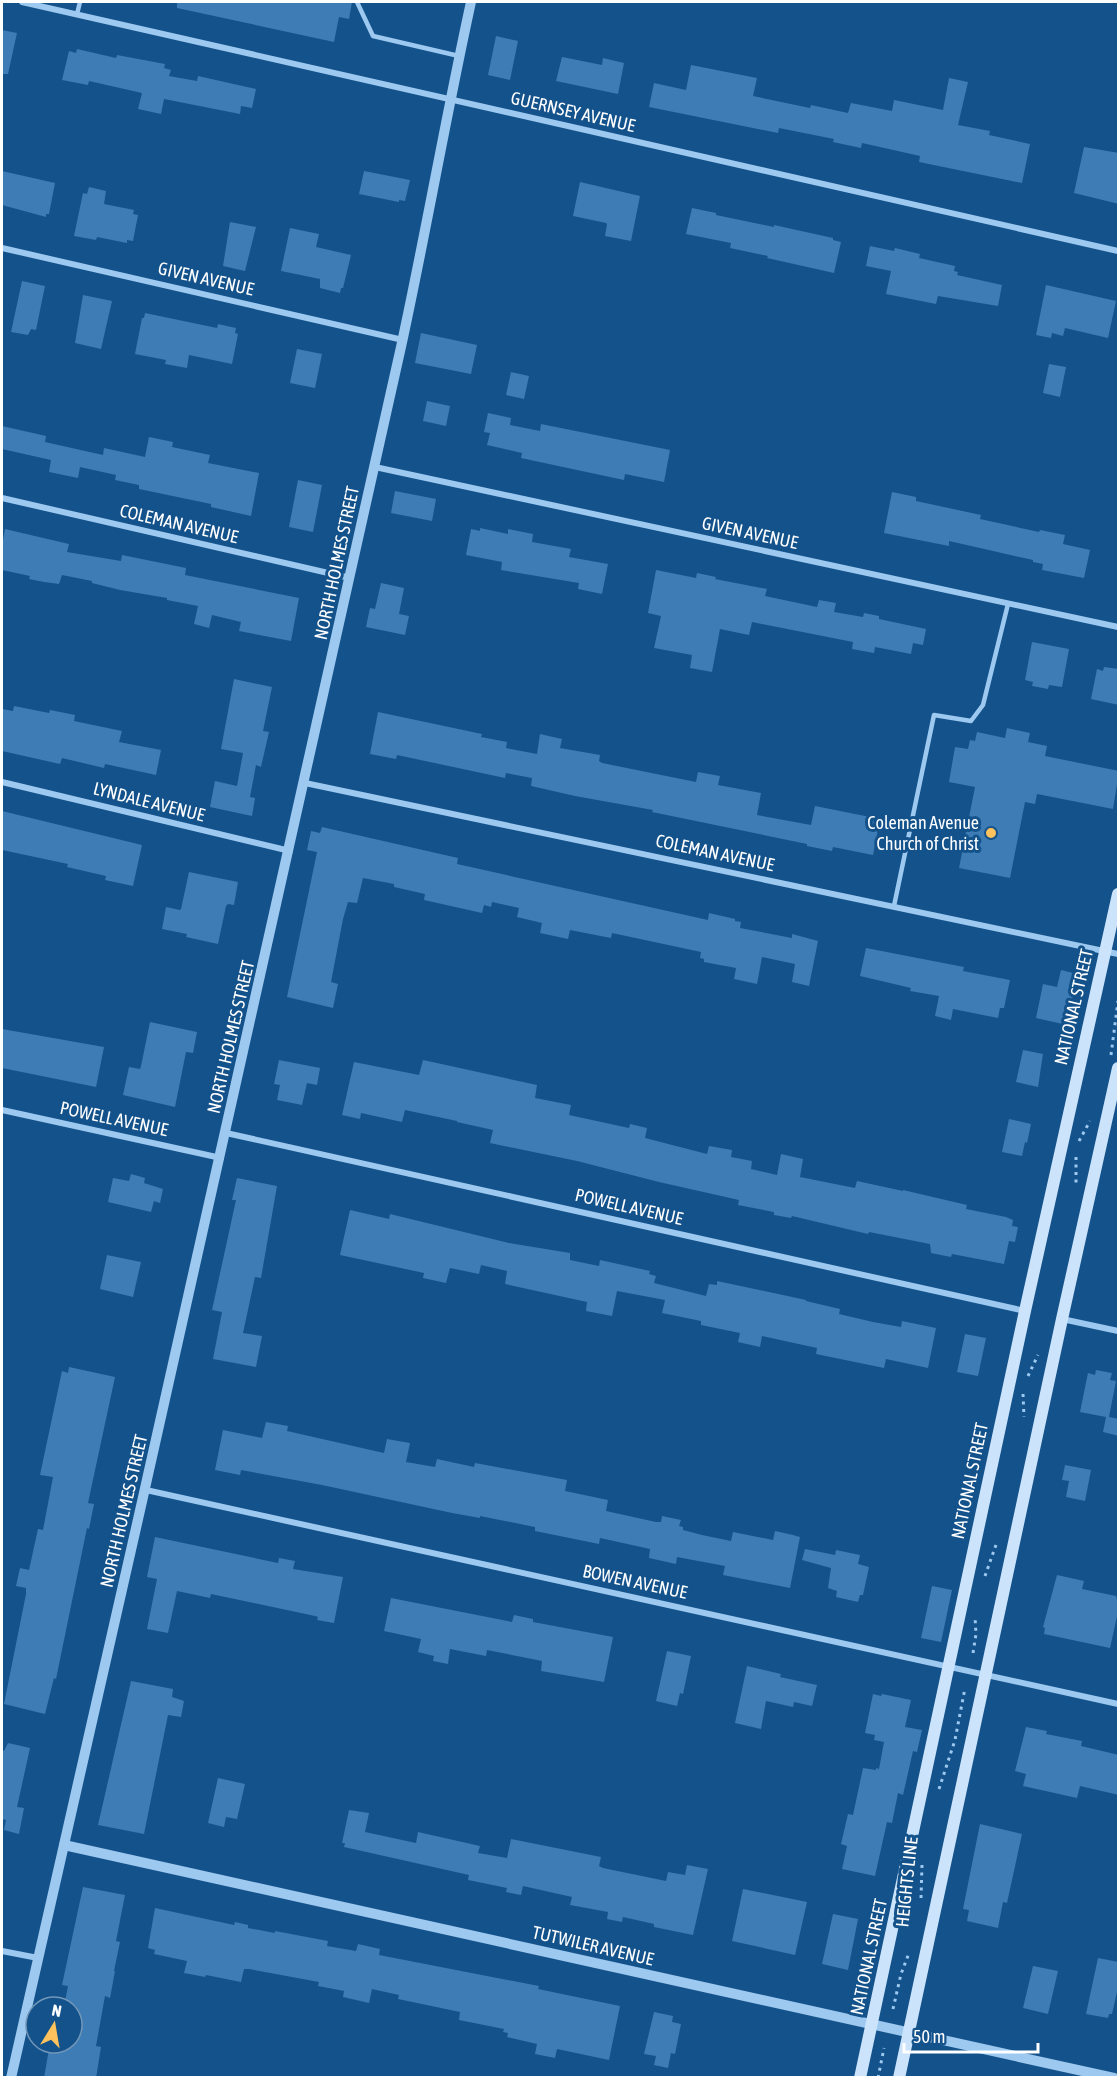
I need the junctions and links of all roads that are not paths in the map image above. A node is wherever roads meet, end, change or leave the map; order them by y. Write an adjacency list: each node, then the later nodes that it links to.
1 (22, 2): 5 (street, GUERNSEY AVENUE)
2 (80, 2): 5 (lane)
3 (357, 2): 6 (lane)
4 (471, 2): 6 (street, NORTH HOLMES STREET)
5 (77, 14): 7 (street, GUERNSEY AVENUE)
6 (459, 56): 7 (street, NORTH HOLMES STREET)
7 (449, 99): 9 (street, GUERNSEY AVENUE); 10 (street, NORTH HOLMES STREET)
8 (2, 248): 10 (street, GIVEN AVENUE)
9 (1119, 251)
10 (403, 339): 11 (street, NORTH HOLMES STREET)
11 (375, 467): 13 (street, NORTH HOLMES STREET); 14 (street, GIVEN AVENUE)
12 (2, 498): 13 (street, COLEMAN AVENUE)
13 (350, 578): 17 (street, NORTH HOLMES STREET)
14 (1008, 604): 15 (street, GIVEN AVENUE); 20 (lane)
15 (1119, 627)
16 (2, 782): 18 (street, LYNDALE AVENUE)
17 (306, 783): 18 (street, NORTH HOLMES STREET); 20 (street, COLEMAN AVENUE)
18 (290, 851): 25 (street, NORTH HOLMES STREET)
19 (1119, 894): 21 (main road, NATIONAL STREET)
20 (894, 906): 21 (street, COLEMAN AVENUE)
21 (1105, 951): 22 (street, COLEMAN AVENUE); 27 (main road, NATIONAL STREET)
22 (1119, 954)
23 (1119, 1068): 28 (main road)
24 (2, 1110): 26 (street, POWELL AVENUE)
25 (226, 1132): 26 (street, NORTH HOLMES STREET); 27 (street, POWELL AVENUE)
26 (220, 1158): 30 (street, NORTH HOLMES STREET)
27 (1025, 1311): 31 (main road, NATIONAL STREET)
28 (1062, 1318): 29 (street); 32 (main road)
29 (1119, 1331)
30 (146, 1490): 31 (street, BOWEN AVENUE); 34 (street, NORTH HOLMES STREET)
31 (948, 1666): 32 (street, BOWEN AVENUE); 37 (main road, NATIONAL STREET)
32 (987, 1674): 33 (street, BOWEN AVENUE); 38 (main road)
33 (1119, 1704)
34 (64, 1845): 36 (street, NORTH HOLMES STREET); 37 (street, TUTWILER AVENUE)
35 (2, 1951): 36 (street)
36 (38, 1958): 39 (street, NORTH HOLMES STREET)
37 (873, 2025): 38 (street, TUTWILER AVENUE); 40 (main road, NATIONAL STREET)
38 (909, 2033): 41 (main road); 42 (street, TUTWILER AVENUE)
39 (11, 2078)
40 (860, 2078)
41 (899, 2078)
42 (1114, 2078)

